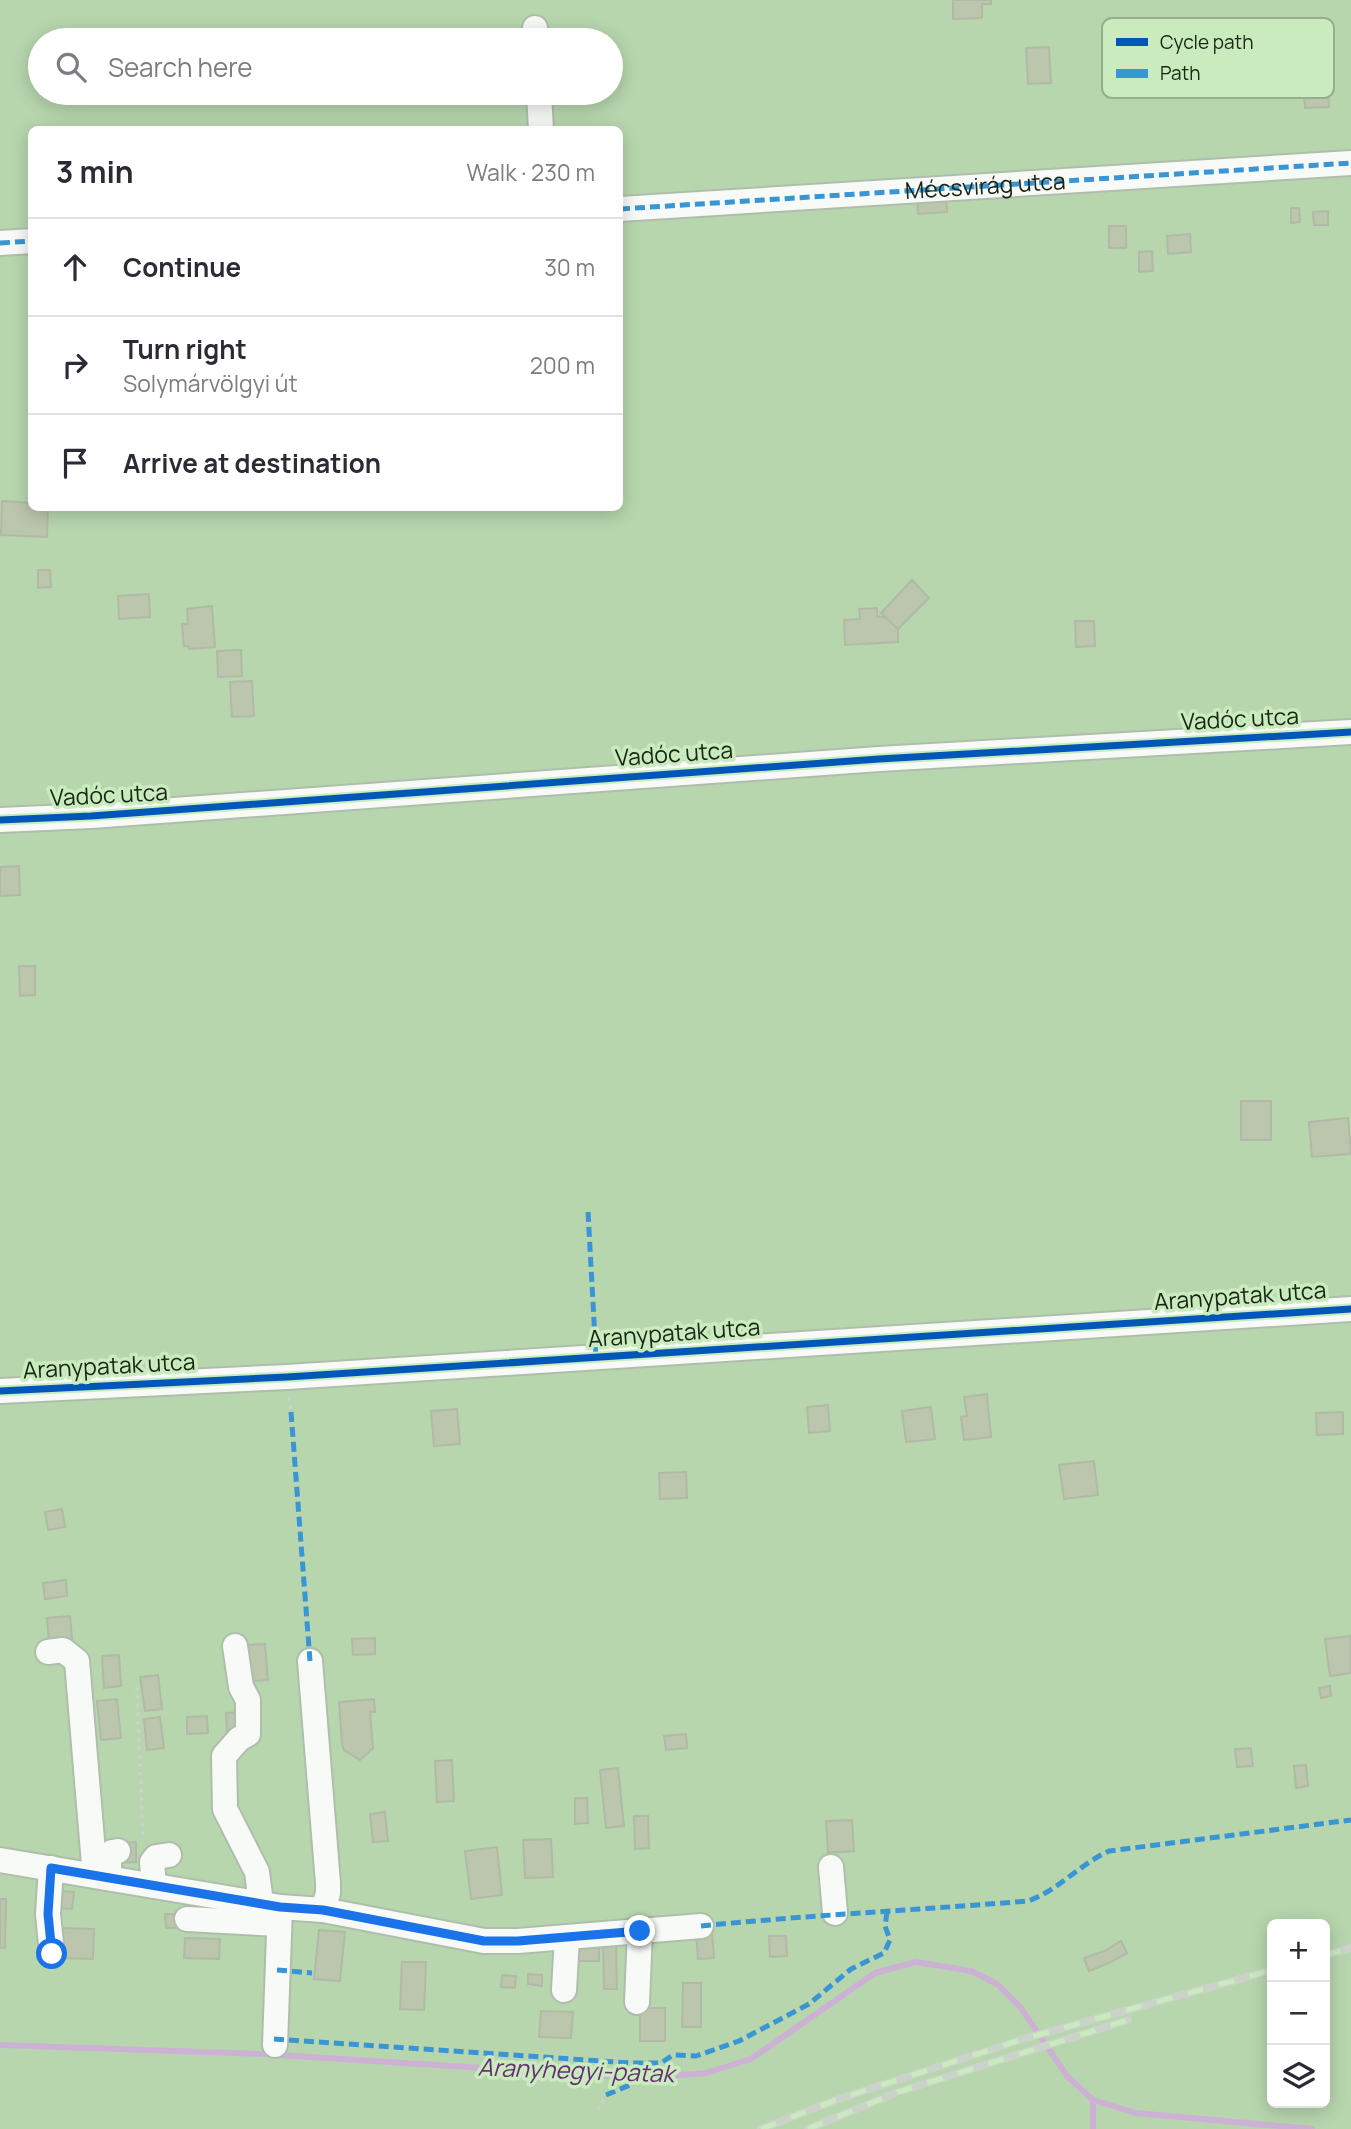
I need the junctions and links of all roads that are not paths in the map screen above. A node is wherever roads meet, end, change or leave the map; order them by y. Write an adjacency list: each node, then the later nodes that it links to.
1 (539, 105): 2 (street)
2 (541, 126)
3 (1351, 163): 4 (street, Mécsvirág utca)
4 (623, 209)
5 (28, 241): 6 (street)
6 (0, 243)
7 (1351, 732): 8 (street, Vadóc utca)
8 (0, 820)
9 (1351, 1309): 10 (street, Aranypatak utca)
10 (0, 1391)
11 (236, 1646): 20 (street)
12 (48, 1652): 18 (street)
13 (310, 1661): 19 (street)
14 (118, 1852): 18 (street)
15 (0, 1860): 17 (street)
16 (831, 1867): 21 (street)
17 (51, 1868): 18 (street); 26 (street)
18 (102, 1877): 20 (street)
19 (323, 1910): 20 (street); 25 (street)
20 (274, 1911): 22 (street); 29 (street)
21 (835, 1913)
22 (187, 1919)
23 (701, 1926): 24 (street)
24 (640, 1931): 25 (street); 28 (street)
25 (568, 1937): 27 (street)
26 (52, 1954)
27 (564, 1990)
28 (637, 2002)
29 (275, 2045)

